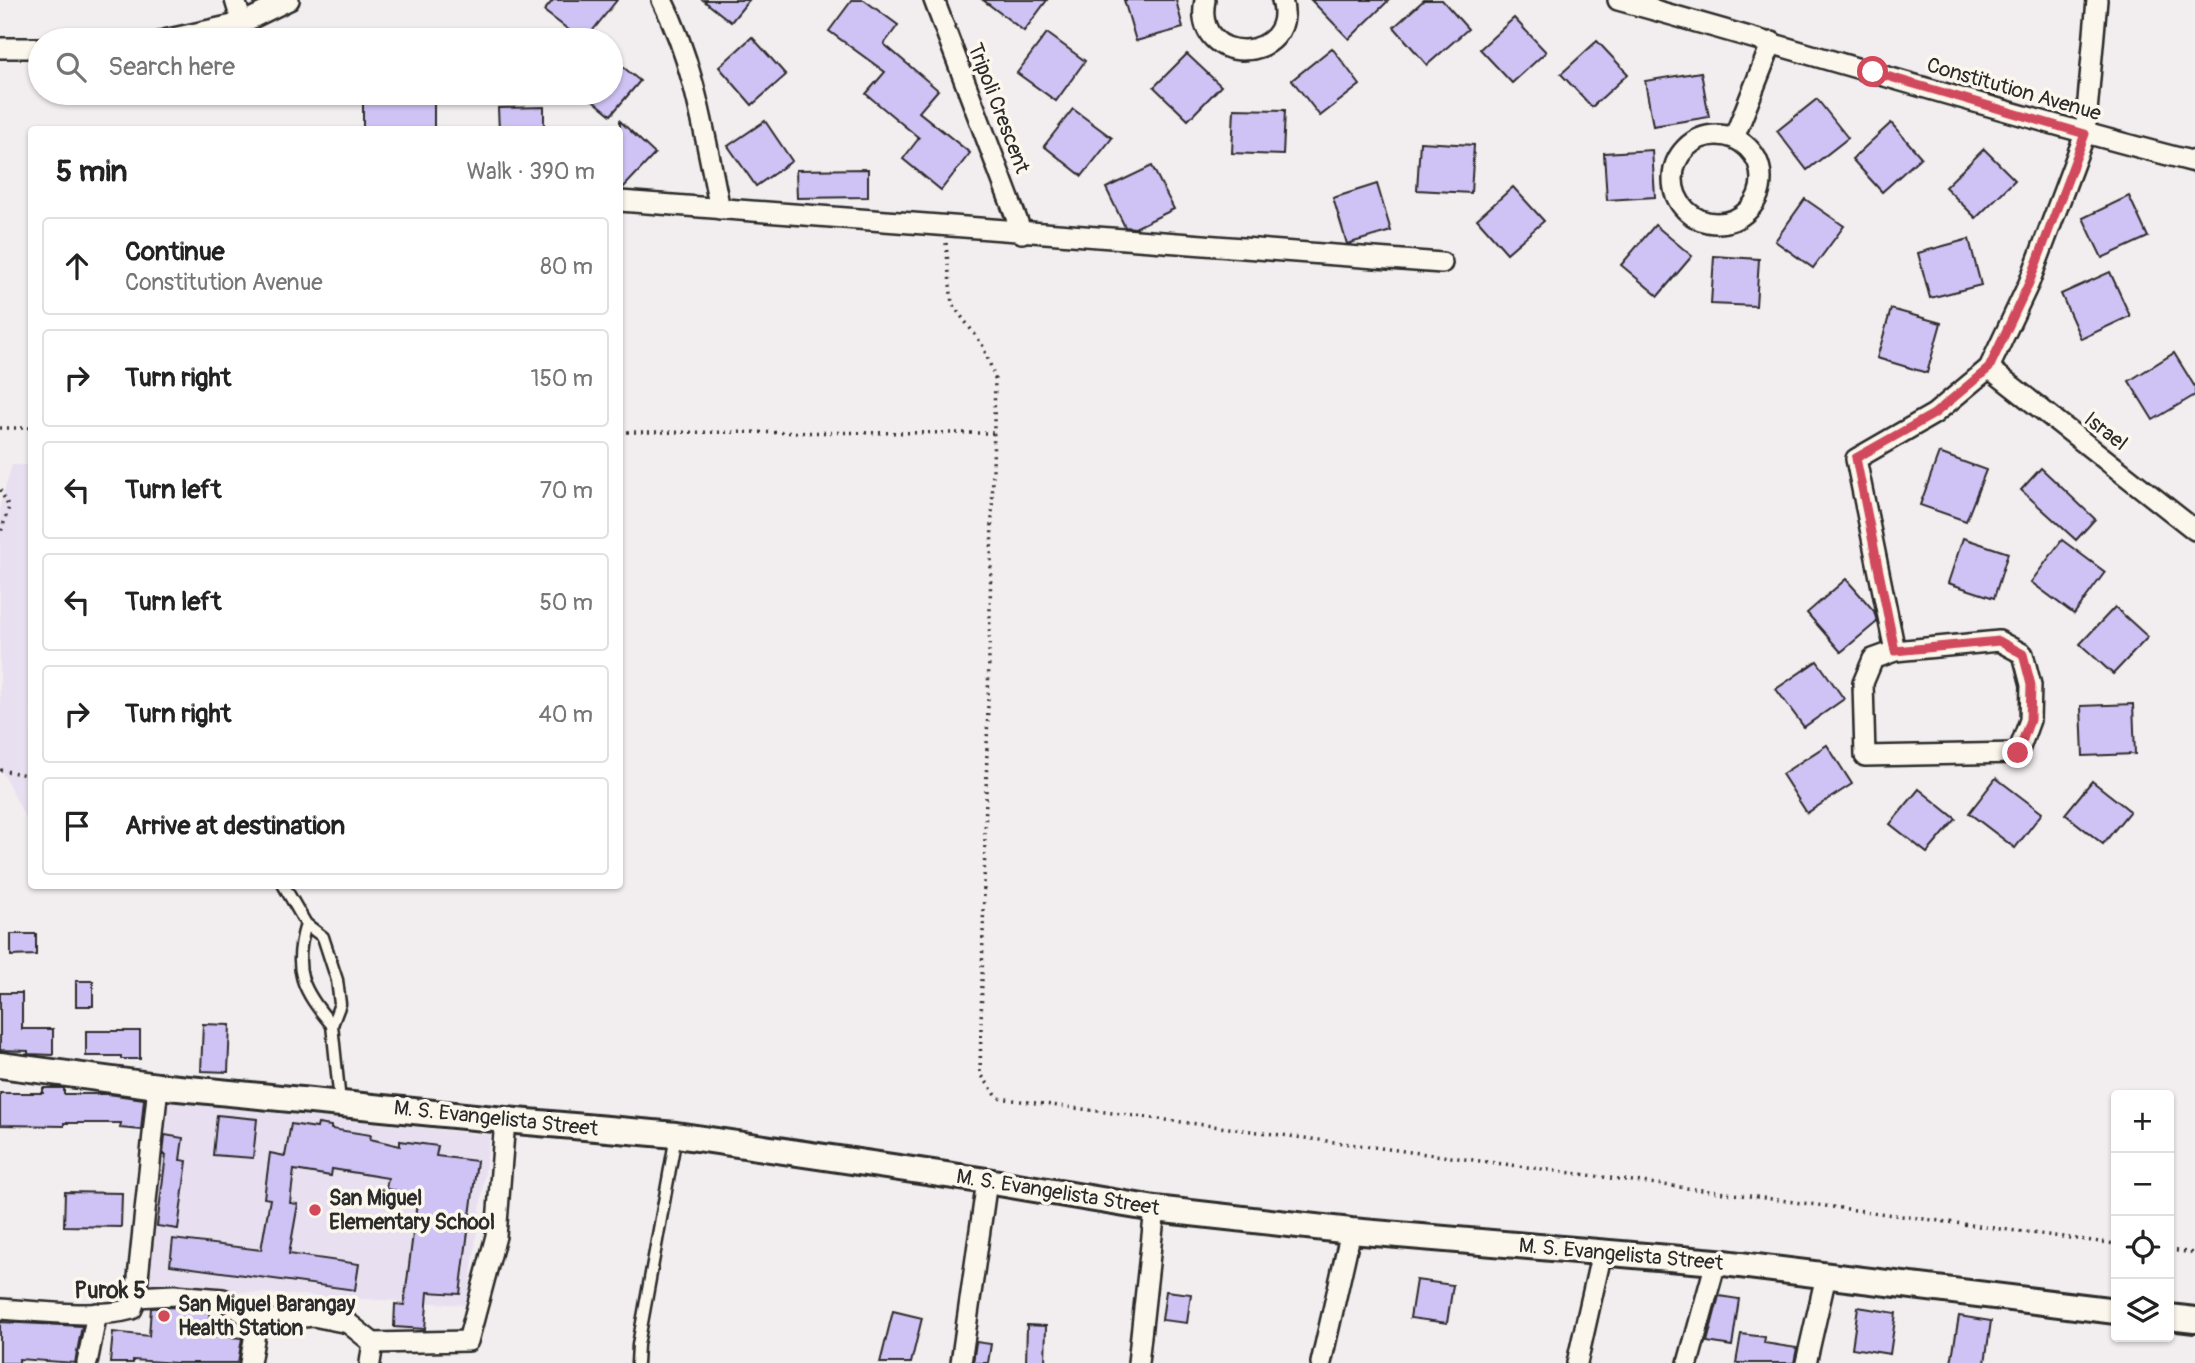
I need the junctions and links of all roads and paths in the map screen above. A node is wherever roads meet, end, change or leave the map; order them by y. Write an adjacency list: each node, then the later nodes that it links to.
1 (235, 0): 9 (street)
2 (289, 0): 9 (street)
3 (662, 0): 18 (street)
4 (934, 0): 20 (street, Tripoli Crescent)
5 (1205, 0): 6 (street)
6 (1282, 0)
7 (1618, 0): 11 (street, Constitution Avenue)
8 (2096, 0): 14 (street)
9 (242, 23): 10 (street)
10 (219, 28)
11 (1772, 42): 14 (street, Constitution Avenue); 15 (street)
12 (0, 48): 13 (street)
13 (28, 48)
14 (2085, 134): 16 (street, Constitution Avenue); 22 (street)
15 (1734, 138): 15 (street)
16 (2195, 162)
17 (623, 201): 18 (street)
18 (720, 209): 19 (street)
19 (944, 227): 20 (street); 26 (path)
20 (1022, 233): 21 (street)
21 (1442, 263)
22 (1989, 368): 28 (street, Israel); 30 (street)
23 (0, 428): 24 (path)
24 (28, 428)
25 (623, 432): 26 (path)
26 (994, 433): 44 (path)
27 (0, 490): 29 (path)
28 (2195, 530)
29 (0, 535)
30 (1895, 651): 30 (street)
31 (0, 770): 32 (path)
32 (28, 775)
33 (286, 889): 34 (lane)
34 (306, 924): 35 (lane); 35 (lane)
35 (332, 1026): 38 (lane)
36 (0, 1065): 37 (street, M. S. Evangelista Street)
37 (158, 1086): 38 (street, M. S. Evangelista Street); 50 (street)
38 (340, 1102): 39 (street, M. S. Evangelista Street)
39 (505, 1120): 40 (street, M. S. Evangelista Street); 57 (street)
40 (676, 1135): 41 (street, M. S. Evangelista Street); 60 (lane)
41 (987, 1181): 42 (street, M. S. Evangelista Street); 61 (street)
42 (1155, 1209): 43 (street, M. S. Evangelista Street); 62 (street)
43 (1351, 1231): 46 (street, M. S. Evangelista Street); 63 (street)
44 (2111, 1243)
45 (2174, 1251): 47 (path)
46 (1602, 1252): 48 (street, M. S. Evangelista Street); 64 (street)
47 (2195, 1253)
48 (1716, 1262): 49 (street, M. S. Evangelista Street); 65 (street)
49 (1826, 1276): 52 (street, M. S. Evangelista Street); 66 (street)
50 (136, 1297): 53 (street); 56 (street)
51 (0, 1309): 53 (street)
52 (2111, 1310)
53 (97, 1313): 58 (street)
54 (2174, 1318): 55 (street)
55 (2195, 1320)
56 (257, 1322): 57 (street); 59 (street)
57 (372, 1353)
58 (88, 1363)
59 (250, 1363)
60 (637, 1363)
61 (961, 1363)
62 (1138, 1363)
63 (1321, 1363)
64 (1577, 1363)
65 (1688, 1363)
66 (1806, 1363)

